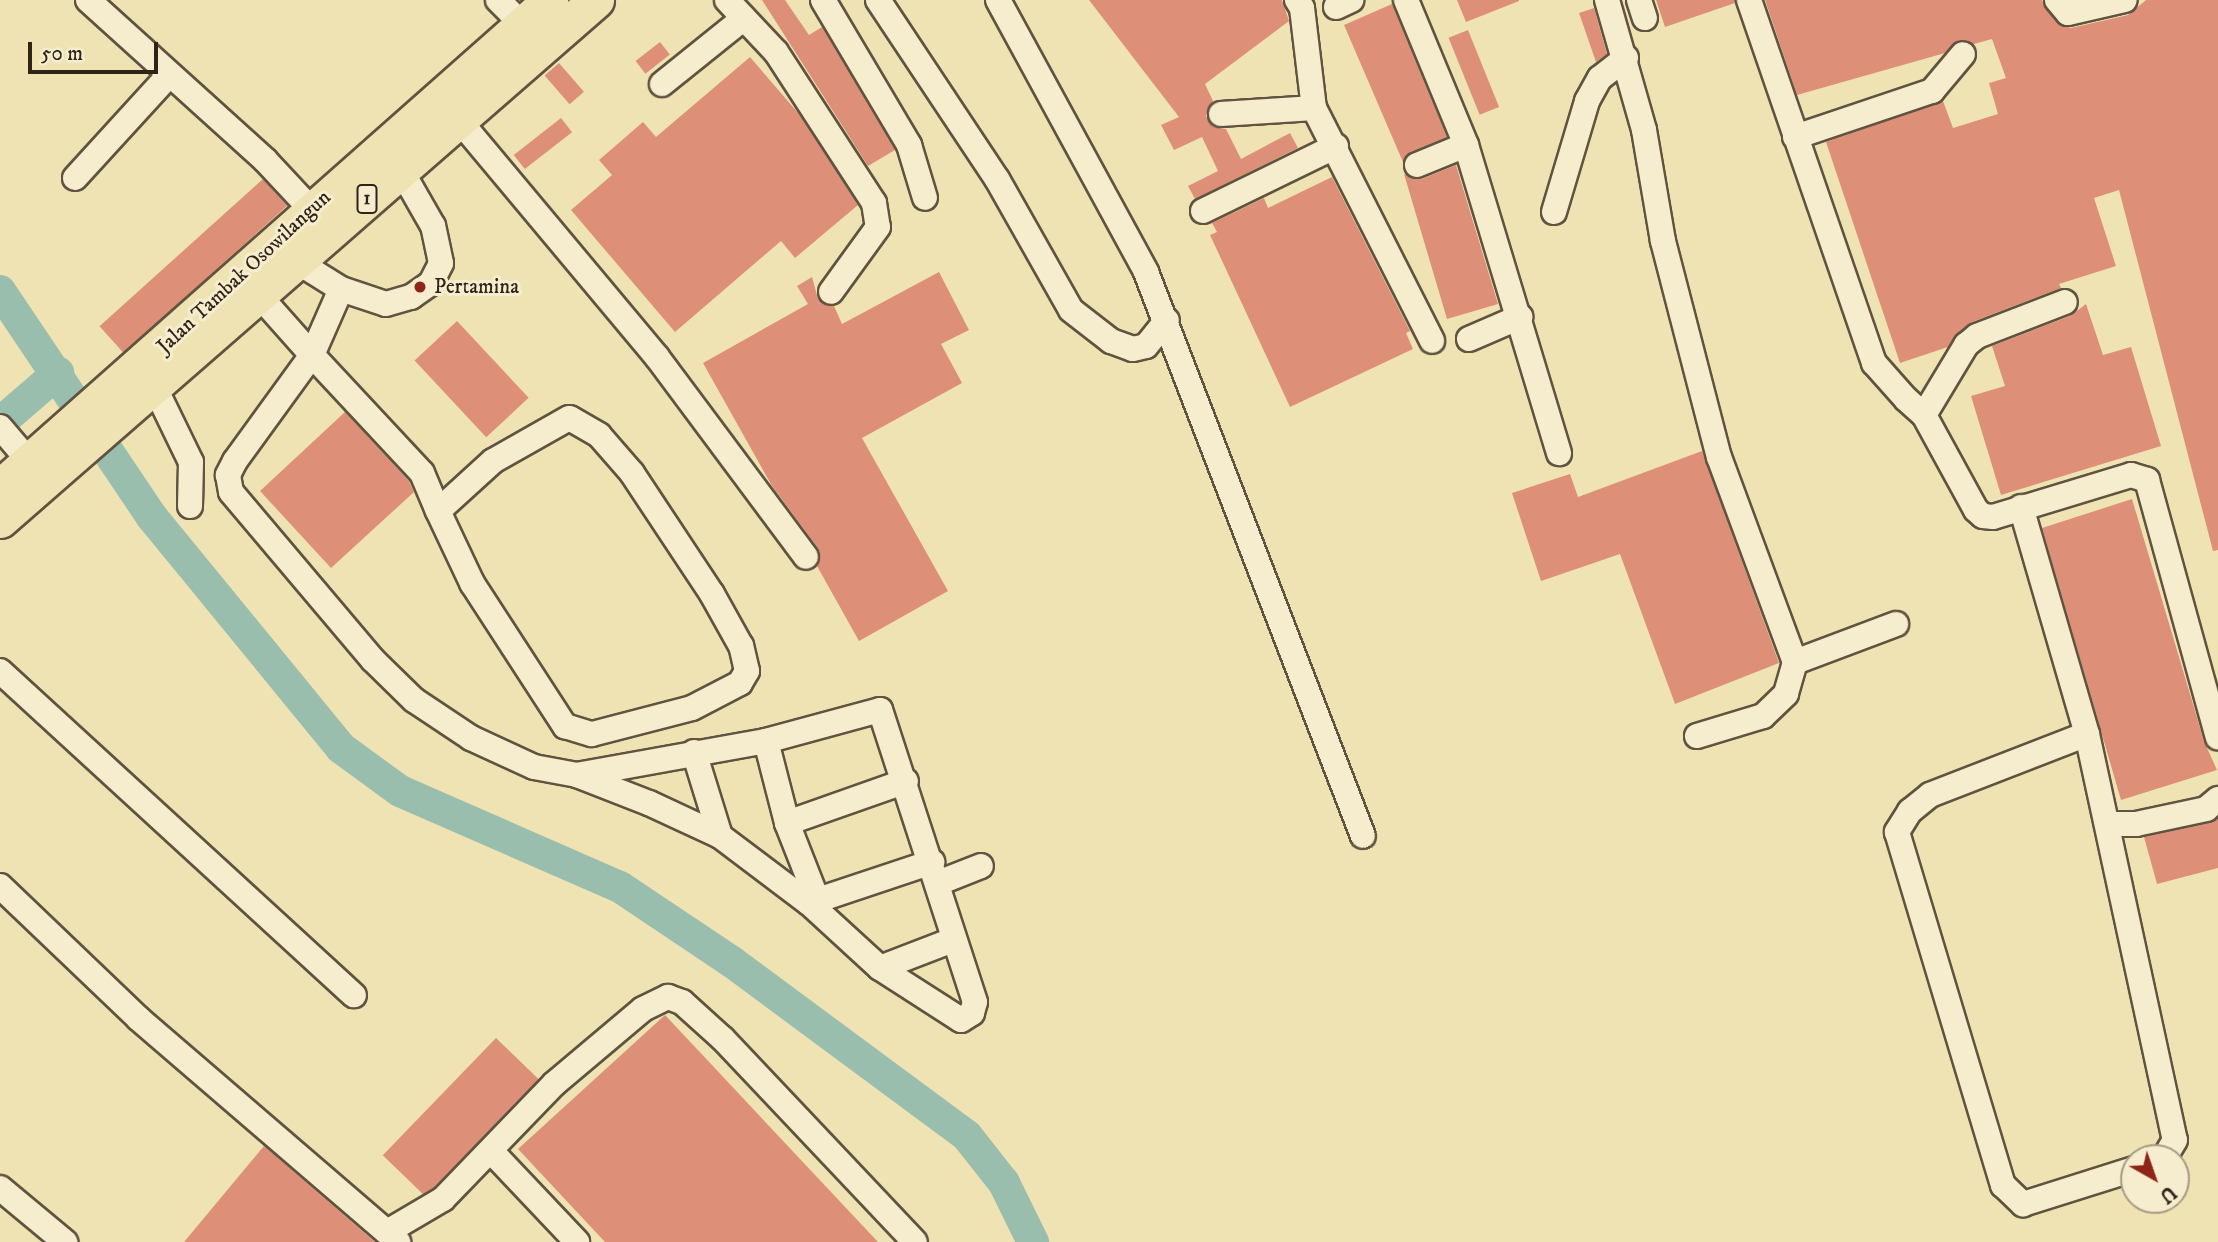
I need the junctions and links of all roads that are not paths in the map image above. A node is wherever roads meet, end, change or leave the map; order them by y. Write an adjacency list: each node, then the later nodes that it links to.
1 (88, 0): 19 (lane)
2 (498, 0): 16 (lane)
3 (550, 0): 16 (highway, Jalan Tambak Osowilangun / 1)
4 (596, 0): 23 (highway, 1)
5 (727, 0): 15 (lane)
6 (823, 0): 30 (lane)
7 (877, 0): 40 (lane)
8 (998, 0): 40 (lane)
9 (1297, 0): 21 (lane)
10 (1406, 0): 25 (lane)
11 (1607, 0): 18 (lane)
12 (1749, 0): 24 (lane)
13 (2057, 0): 14 (lane)
14 (2125, 0)
15 (744, 18): 20 (lane); 37 (lane)
16 (522, 24): 27 (highway, Jalan Tambak Osowilangun / 1)
17 (1963, 54): 24 (lane)
18 (1626, 58): 32 (lane); 56 (lane)
19 (169, 75): 29 (lane); 33 (lane)
20 (662, 84)
21 (1314, 108): 22 (lane); 26 (lane)
22 (1221, 114)
23 (458, 120): 27 (highway, 1); 54 (lane)
24 (1795, 137): 45 (lane)
25 (1466, 145): 28 (lane); 39 (lane)
26 (1336, 146): 31 (lane); 42 (lane)
27 (393, 156): 33 (highway, Jalan Tambak Osowilangun / 1); 36 (lane)
28 (1417, 165)
29 (75, 178)
30 (925, 198)
31 (1203, 211)
32 (1554, 212)
33 (321, 220): 34 (highway, Jalan Tambak Osowilangun / 1)
34 (285, 253): 35 (highway, Jalan Tambak Osowilangun / 1); 36 (lane)
35 (250, 284): 43 (lane); 44 (highway, Jalan Tambak Osowilangun / 1)
36 (341, 289): 43 (lane)
37 (831, 292)
38 (2065, 302): 45 (lane)
39 (1520, 317): 41 (lane); 47 (lane)
40 (1167, 320): 69 (lane)
41 (1469, 339)
42 (1432, 341)
43 (312, 355): 52 (lane); 63 (lane)
44 (140, 390): 48 (highway, 1); 50 (lane)
45 (1924, 415): 51 (lane)
46 (0, 428): 48 (lane)
47 (1559, 453)
48 (38, 457): 49 (highway, 1); 53 (highway, 1)
49 (0, 487)
50 (190, 506)
51 (2021, 507): 58 (lane); 60 (lane)
52 (438, 511): 52 (lane)
53 (0, 520)
54 (806, 556)
55 (1896, 624): 56 (lane)
56 (1795, 662): 59 (lane)
57 (0, 671): 76 (lane)
58 (2087, 734): 67 (lane); 79 (lane)
59 (1697, 736)
60 (2218, 737)
61 (766, 741): 62 (lane); 64 (lane); 66 (lane)
62 (694, 752): 63 (lane); 68 (lane)
63 (577, 775): 68 (lane)
64 (906, 781): 66 (lane); 71 (lane)
65 (2218, 799): 67 (lane)
66 (787, 823): 73 (lane)
67 (2107, 824): 77 (lane)
68 (720, 836): 73 (lane)
69 (1363, 836)
70 (981, 866): 71 (lane)
71 (935, 872): 73 (lane); 74 (lane)
72 (0, 886): 81 (lane)
73 (813, 901): 75 (lane)
74 (953, 940): 75 (lane); 75 (lane)
75 (880, 968)
76 (354, 995)
77 (2173, 1144)
78 (492, 1152): 81 (lane); 83 (lane); 84 (lane)
79 (2120, 1173)
80 (0, 1188): 82 (lane)
81 (393, 1237)
82 (65, 1242)
83 (577, 1242)
84 (915, 1242)

